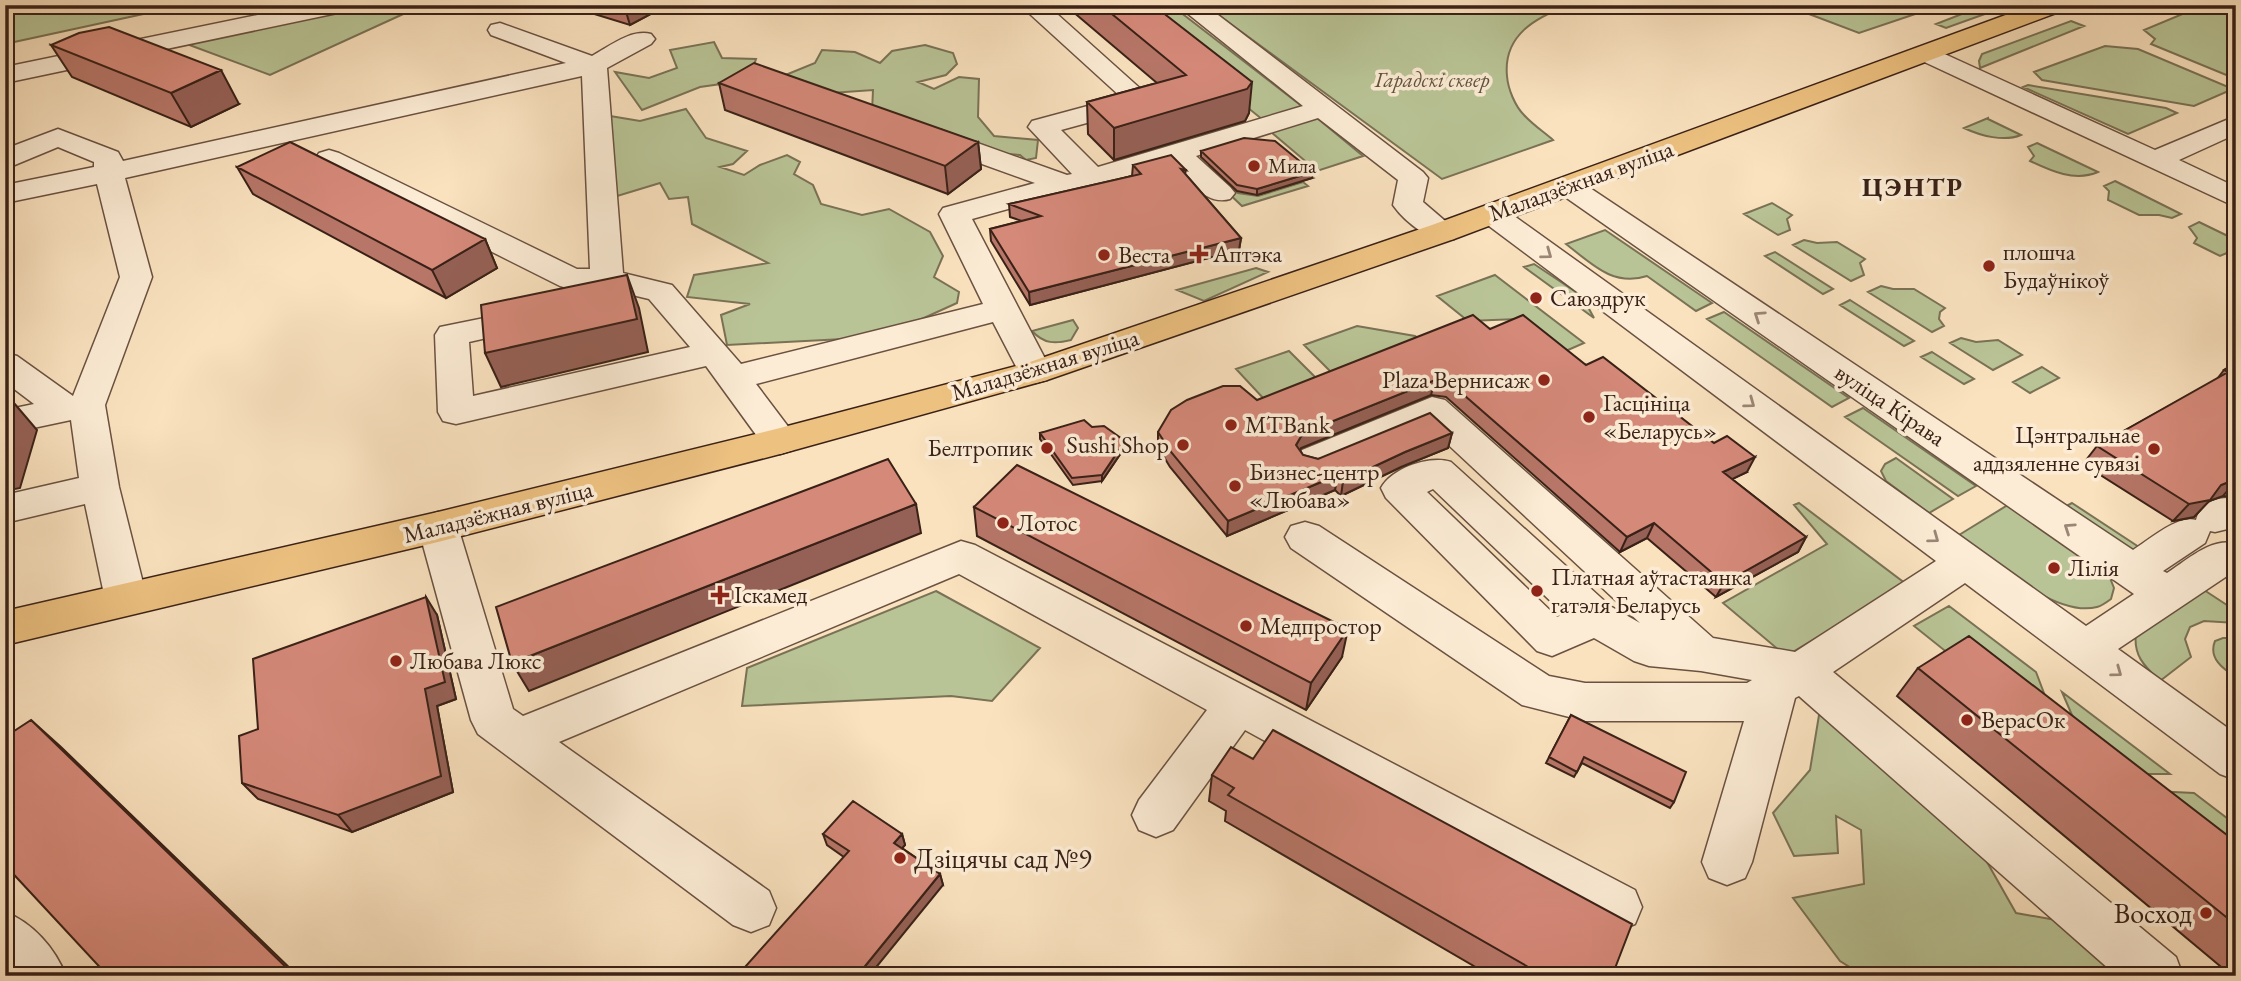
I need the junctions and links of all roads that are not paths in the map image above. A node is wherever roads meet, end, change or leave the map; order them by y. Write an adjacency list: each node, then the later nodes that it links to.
1 (342, 5): 9 (street)
2 (1032, 5): 18 (street)
3 (1189, 5): 24 (street)
4 (2056, 5): 7 (main road, Маладзёжная вуліца)
5 (500, 30): 8 (street)
6 (642, 39): 8 (street)
7 (1927, 54): 16 (street); 19 (main road, Маладзёжная вуліца)
8 (594, 65): 17 (street); 25 (street)
9 (5, 75)
10 (1310, 112): 13 (street)
11 (2236, 124): 16 (street)
12 (912, 130): 18 (street)
13 (1176, 153): 18 (street); 20 (street)
14 (329, 159): 25 (street)
15 (5, 160): 17 (street)
16 (2156, 160): 22 (street)
17 (109, 173): 21 (street); 31 (street)
18 (1080, 181): 27 (street)
19 (1568, 186): 23 (main road, Маладзёжная вуліца); 41 (street, вуліца Кірава, one-way to 19)
20 (1220, 193)
21 (5, 194)
22 (2236, 198)
23 (1492, 214): 24 (main road, Маладзёжная вуліца); 40 (street, one-way to 40)
24 (1443, 232): 30 (main road, Маладзёжная вуліца)
25 (607, 279): 26 (street)
26 (660, 292): 29 (street); 29 (street)
27 (1003, 309): 29 (street); 30 (street)
28 (5, 364): 31 (street)
29 (723, 365): 33 (street)
30 (1035, 372): 33 (main road, Маладзёжная вуліца)
31 (76, 407): 32 (street); 35 (street)
32 (5, 422)
33 (780, 441): 37 (main road, Маладзёжная вуліца)
34 (1315, 459): 47 (street)
35 (100, 487): 36 (street); 43 (street)
36 (5, 509)
37 (438, 527): 43 (main road, Маладзёжная вуліца); 50 (street)
38 (2217, 530): 41 (street); 42 (street)
39 (1305, 537): 48 (street)
40 (1966, 562): 46 (street); 48 (street)
41 (2132, 571): 42 (street, вуліца Кірава)
42 (2166, 594): 46 (street)
43 (127, 599): 45 (main road, Маладзёжная вуліца)
44 (1595, 618): 44 (street); 47 (street)
45 (5, 628)
46 (2085, 649): 51 (street, one-way to 51)
47 (1701, 653): 48 (street)
48 (1788, 680): 53 (street); 58 (street)
49 (1237, 705): 50 (street); 52 (street); 54 (street)
50 (518, 738): 55 (street)
51 (2236, 760)
52 (1156, 815)
53 (1727, 862)
54 (1617, 907)
55 (751, 908)
56 (5, 937): 57 (street)
57 (40, 976)
58 (2157, 976)

